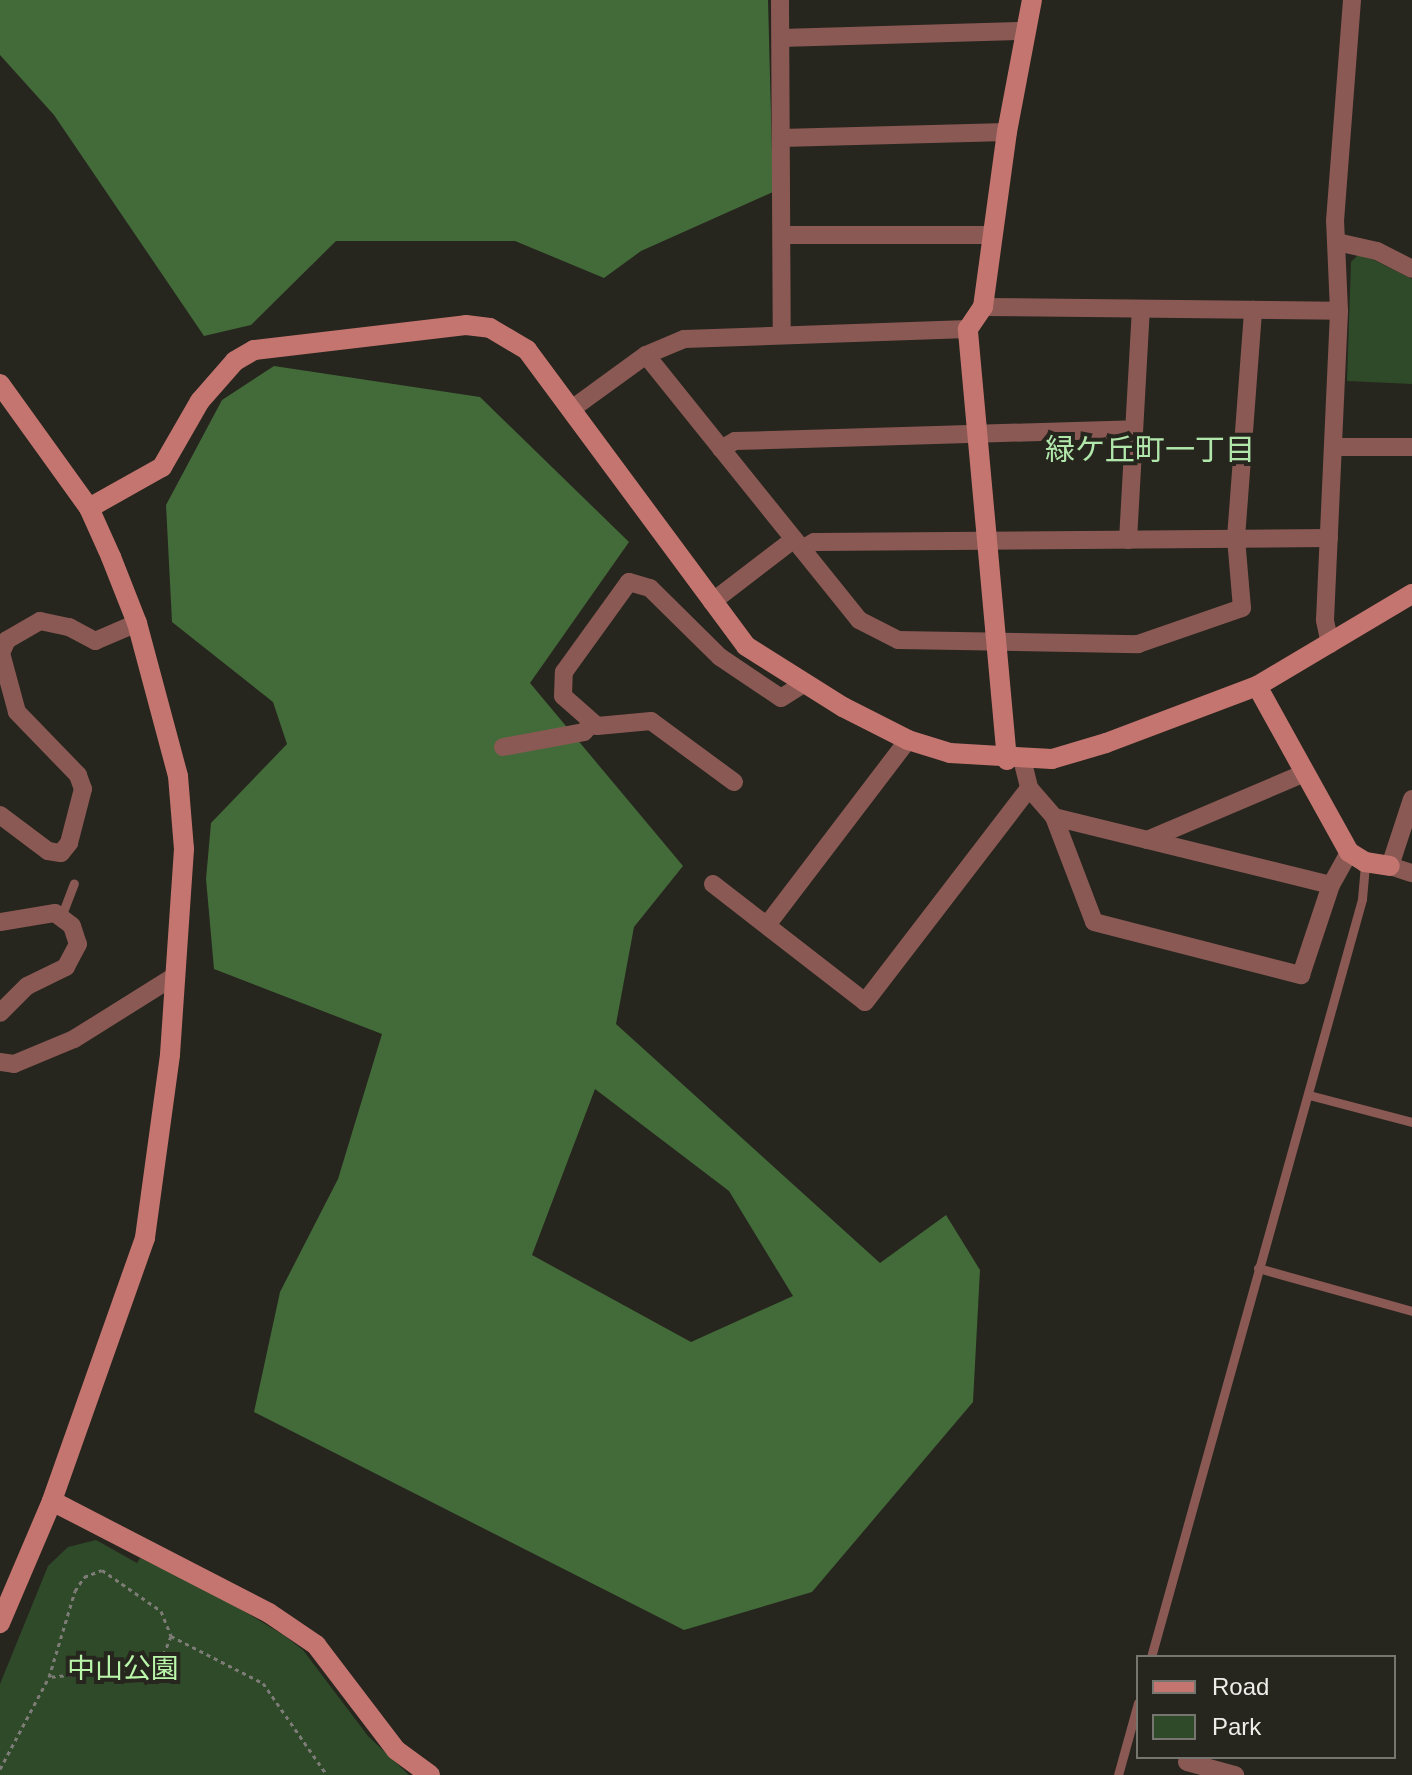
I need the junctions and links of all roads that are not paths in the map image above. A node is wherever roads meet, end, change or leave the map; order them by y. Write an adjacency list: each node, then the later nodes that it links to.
1 (780, 0): 5 (street)
2 (1032, 0): 4 (street)
3 (1352, 0): 10 (street)
4 (1023, 31): 5 (street); 6 (street)
5 (781, 38): 7 (street)
6 (1007, 132): 7 (street); 9 (street)
7 (781, 138): 8 (street)
8 (782, 235): 9 (street); 17 (street)
9 (991, 235): 12 (street)
10 (1337, 242): 11 (street); 15 (street)
11 (1412, 269)
12 (983, 307): 13 (street); 16 (street)
13 (1141, 310): 14 (street); 21 (street)
14 (1253, 310): 15 (street); 27 (street)
15 (1339, 311): 23 (street)
16 (968, 329): 17 (street); 22 (street)
17 (782, 332): 18 (street)
18 (646, 355): 20 (street); 25 (street)
19 (0, 384): 26 (street)
20 (573, 408): 26 (street); 33 (street)
21 (1134, 429): 22 (street); 29 (street)
22 (977, 434): 25 (street); 30 (street)
23 (1334, 447): 24 (street); 28 (street)
24 (1412, 447)
25 (721, 449): 31 (street)
26 (89, 508): 34 (street)
27 (1236, 538): 28 (street); 29 (street); 35 (street)
28 (1329, 538): 36 (street)
29 (1128, 540): 30 (street)
30 (986, 542): 31 (street); 35 (street)
31 (798, 544): 33 (street); 35 (street)
32 (1412, 594): 36 (street)
33 (712, 602): 37 (street)
34 (137, 623): 47 (street); 59 (street)
35 (996, 643): 42 (street)
36 (1330, 644): 38 (street)
37 (803, 684): 39 (street); 40 (street)
38 (1257, 686): 42 (street); 43 (street)
39 (592, 723): 41 (street); 44 (street)
40 (908, 740): 42 (street); 58 (street)
41 (503, 747)
42 (1015, 760): 45 (street)
43 (1305, 773): 49 (street); 50 (street)
44 (734, 782)
45 (1029, 788): 48 (street); 58 (street)
46 (1412, 799): 51 (street)
47 (0, 815)
48 (1054, 817): 49 (street); 55 (street)
49 (1147, 840): 55 (street)
50 (1357, 857): 51 (street); 55 (street); 62 (lane)
51 (1390, 866): 52 (street)
52 (1412, 873)
53 (74, 883): 56 (lane)
54 (713, 884): 58 (street)
55 (1331, 885)
56 (61, 917): 57 (street); 60 (street)
57 (0, 922)
58 (767, 925)
59 (175, 976): 61 (street); 66 (street)
60 (0, 1013)
61 (0, 1062)
62 (1309, 1095): 63 (lane); 64 (lane)
63 (1412, 1122)
64 (1258, 1268): 65 (lane); 68 (lane)
65 (1412, 1311)
66 (52, 1501): 67 (street); 71 (street)
67 (0, 1623)
68 (1152, 1655)
69 (1136, 1710): 72 (lane)
70 (1187, 1762): 73 (street)
71 (430, 1775)
72 (1118, 1775)
73 (1235, 1775)

